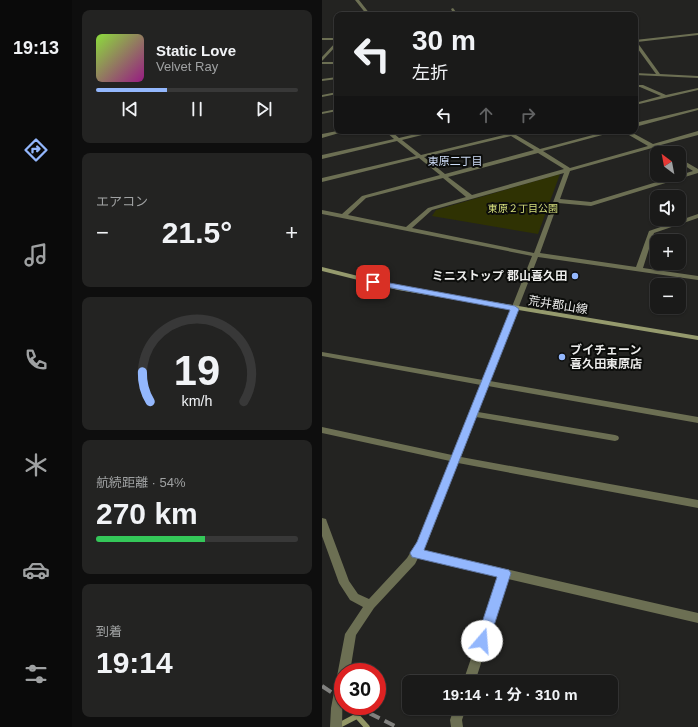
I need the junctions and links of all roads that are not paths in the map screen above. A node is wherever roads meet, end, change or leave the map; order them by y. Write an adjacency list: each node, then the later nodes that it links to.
1 (357, 0): 3 (street)
2 (453, 9): 4 (street)
3 (367, 12)
4 (454, 12)
5 (698, 34): 8 (street)
6 (322, 39): 7 (street)
7 (334, 40)
8 (638, 41)
9 (638, 45): 15 (street)
10 (334, 46): 11 (street)
11 (322, 60)
12 (322, 63): 13 (street)
13 (334, 63)
14 (638, 74): 15 (street)
15 (659, 75): 16 (street)
16 (698, 77)
17 (334, 78): 18 (street)
18 (322, 80)
19 (638, 86): 23 (street)
20 (698, 89): 23 (street)
21 (334, 93): 22 (street)
22 (322, 96)
23 (666, 97): 24 (street)
24 (638, 103)
25 (698, 109): 28 (street)
26 (334, 111): 27 (street)
27 (322, 113)
28 (638, 125)
29 (334, 133): 37 (street)
30 (698, 133): 39 (street)
31 (392, 134): 38 (street)
32 (422, 134): 38 (street)
33 (506, 134): 43 (street)
34 (512, 134): 41 (street)
35 (603, 134): 41 (street)
36 (630, 134): 39 (street)
37 (322, 136)
38 (399, 139): 42 (street); 43 (street)
39 (652, 146)
40 (650, 147): 45 (street)
41 (538, 151): 45 (street); 47 (street)
42 (322, 157)
43 (420, 157): 47 (street); 48 (street)
44 (686, 164): 46 (street)
45 (568, 169): 49 (street); 50 (street)
46 (698, 171): 50 (street)
47 (444, 176): 49 (street); 52 (street)
48 (322, 180)
49 (470, 197): 54 (street)
50 (557, 201): 55 (street)
51 (322, 212): 52 (street)
52 (344, 216): 54 (street)
53 (698, 216): 57 (street)
54 (409, 228): 55 (street)
55 (536, 255): 57 (street); 59 (street)
56 (322, 269): 59 (main road, 荒井郡山線)
57 (639, 270): 58 (street)
58 (698, 278)
59 (515, 309): 60 (main road, 荒井郡山線); 62 (street)
60 (698, 338)
61 (322, 354): 62 (street)
62 (485, 382): 63 (street); 64 (street)
63 (473, 414): 66 (street); 67 (street)
64 (698, 420)
65 (322, 430): 67 (street)
66 (615, 438)
67 (456, 459): 68 (street); 70 (street)
68 (698, 504)
69 (322, 522): 72 (street)
70 (416, 553): 71 (street); 72 (street)
71 (505, 573): 73 (street); 74 (street)
72 (370, 605): 76 (street)
73 (698, 618)
74 (471, 675)
75 (458, 715): 77 (street)
76 (336, 727)
77 (457, 727)

